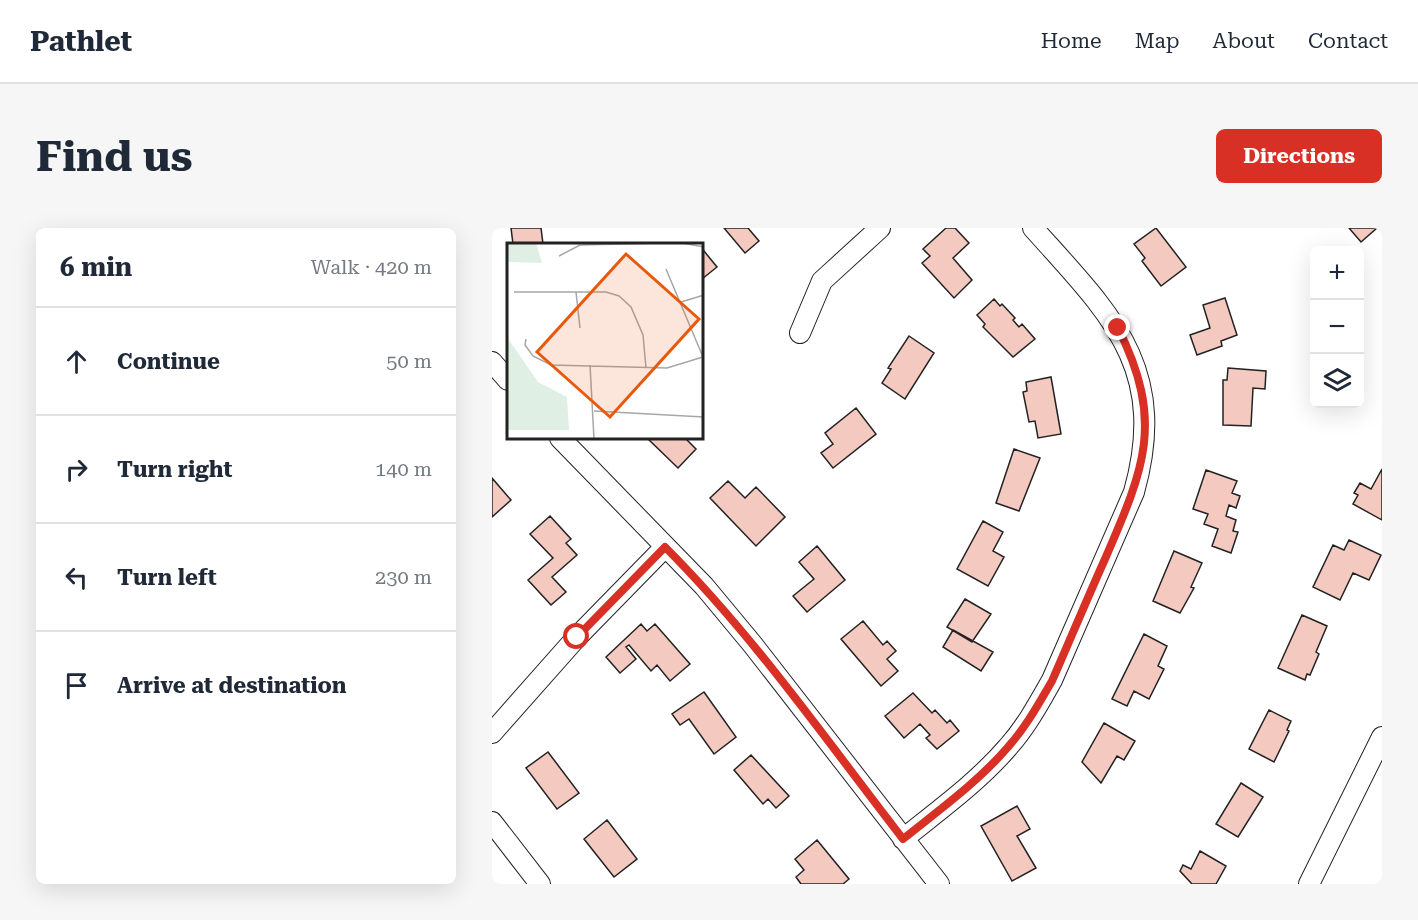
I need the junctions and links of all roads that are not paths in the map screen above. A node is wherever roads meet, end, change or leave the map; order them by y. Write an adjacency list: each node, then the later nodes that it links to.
1 (880, 228): 3 (street)
2 (1033, 228): 11 (street)
3 (800, 333)
4 (492, 362): 5 (street)
5 (507, 379)
6 (563, 440): 7 (street)
7 (665, 547): 8 (street); 11 (street)
8 (492, 733)
9 (1382, 737): 14 (street)
10 (492, 822): 12 (street)
11 (903, 839): 13 (street)
12 (540, 884)
13 (939, 884)
14 (1309, 884)

